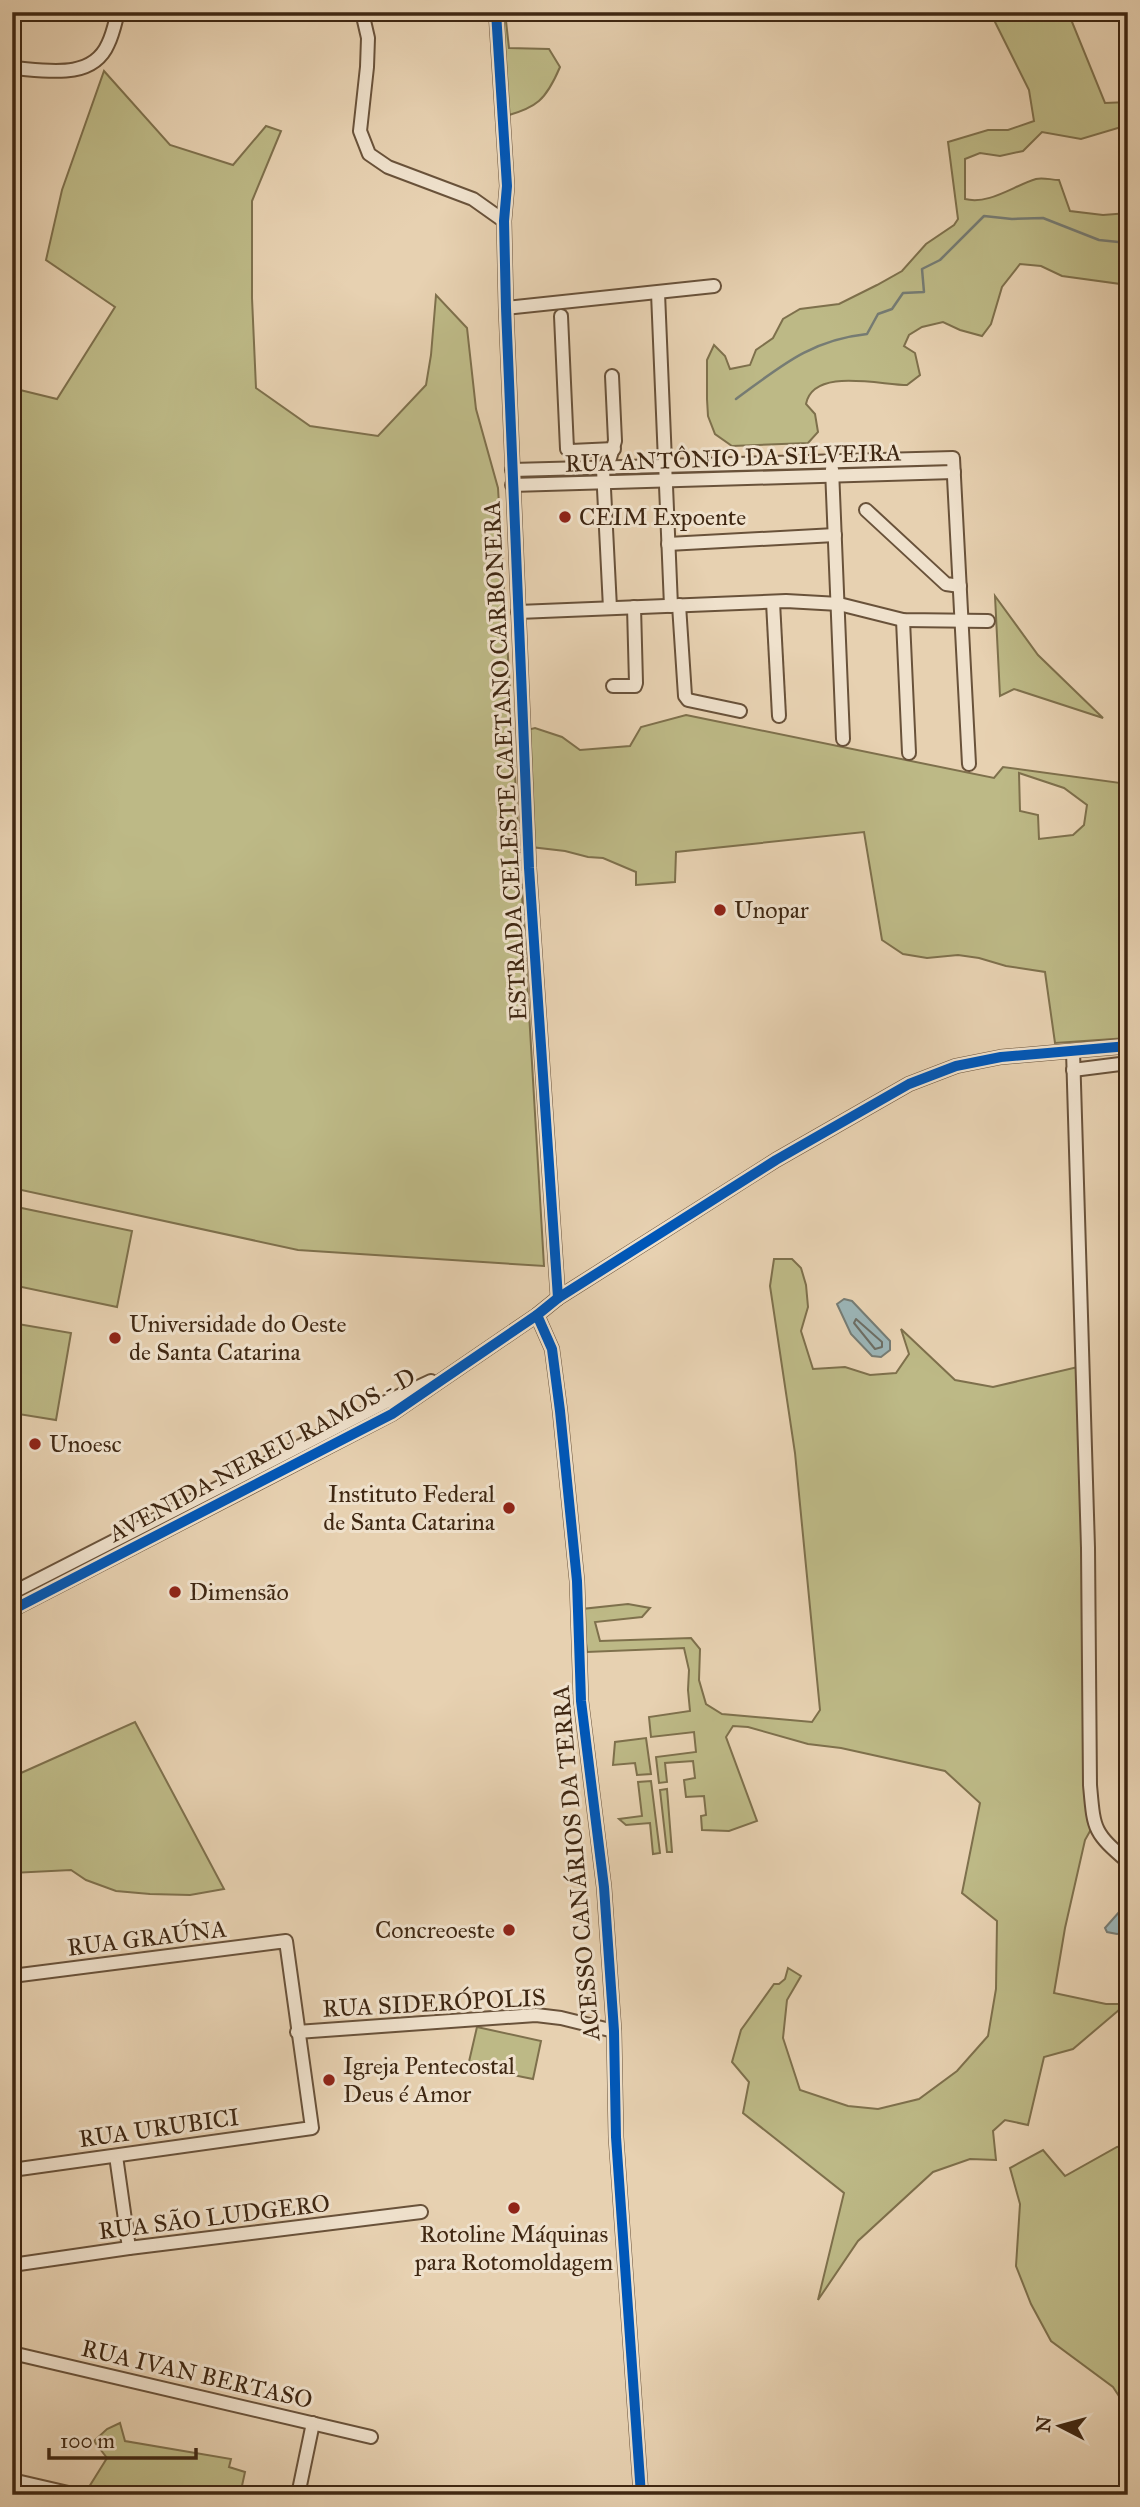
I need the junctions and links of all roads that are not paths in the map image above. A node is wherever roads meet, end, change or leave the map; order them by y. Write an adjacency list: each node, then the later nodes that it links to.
1 (118, 12): 4 (street)
2 (362, 12): 5 (street)
3 (496, 12): 5 (street, ESTRADA CELESTE CAETANO CARBONERA)
4 (12, 68)
5 (504, 221): 8 (street, ESTRADA CELESTE CAETANO CARBONERA)
6 (714, 286): 7 (street)
7 (658, 293): 8 (street); 16 (street)
8 (506, 308): 14 (street, ESTRADA CELESTE CAETANO CARBONERA)
9 (561, 316): 11 (street)
10 (612, 376): 11 (street)
11 (614, 449): 13 (street)
12 (832, 461): 15 (street, RUA ANTÔNIO DA SILVEIRA); 16 (street, RUA ANTÔNIO DA SILVEIRA); 17 (street)
13 (603, 469): 14 (street, RUA ANTÔNIO DA SILVEIRA); 16 (street, RUA ANTÔNIO DA SILVEIRA); 18 (street)
14 (512, 470): 19 (street, ESTRADA CELESTE CAETANO CARBONERA)
15 (954, 472): 17 (street, RUA ANTÔNIO DA SILVEIRA); 23 (street)
16 (665, 474): 17 (street, RUA ANTÔNIO DA SILVEIRA); 18 (street, RUA ANTÔNIO DA SILVEIRA); 22 (street)
17 (832, 476): 21 (street)
18 (603, 482): 19 (street, RUA ANTÔNIO DA SILVEIRA); 28 (street)
19 (512, 485): 29 (street, ESTRADA CELESTE CAETANO CARBONERA)
20 (866, 510): 23 (street)
21 (835, 535): 22 (street); 25 (street)
22 (668, 544): 26 (street)
23 (960, 586): 31 (street)
24 (774, 602): 25 (street); 26 (street); 35 (street)
25 (839, 604): 30 (street); 36 (street)
26 (676, 606): 27 (street); 34 (street)
27 (634, 607): 28 (street); 33 (street)
28 (610, 608): 29 (street)
29 (517, 611): 43 (street, ESTRADA CELESTE CAETANO CARBONERA)
30 (903, 620): 31 (street); 37 (street)
31 (962, 621): 32 (street); 38 (street)
32 (988, 621)
33 (613, 687)
34 (740, 711)
35 (779, 716)
36 (843, 739)
37 (909, 753)
38 (969, 764)
39 (1128, 1046): 40 (street, AVENIDA NEREU RAMOS - D)
40 (1073, 1051): 42 (street); 43 (street, AVENIDA NEREU RAMOS - D)
41 (1128, 1063): 42 (street)
42 (1073, 1070): 50 (street)
43 (558, 1298): 44 (street, AVENIDA NEREU RAMOS - D)
44 (537, 1315): 45 (street, AVENIDA NEREU RAMOS - D); 52 (street, ACESSO CANÁRIOS DA TERRA)
45 (463, 1367): 46 (street, AVENIDA NEREU RAMOS - D); 48 (street, AVENIDA NEREU RAMOS - D)
46 (31, 1583): 47 (street, AVENIDA NEREU RAMOS - D); 48 (street)
47 (12, 1593)
48 (38, 1597): 49 (street, AVENIDA NEREU RAMOS - D)
49 (12, 1610)
50 (1128, 1862)
51 (12, 1976): 53 (street, RUA GRAÚNA)
52 (614, 2031): 53 (street, RUA SIDERÓPOLIS); 65 (street, ACESSO CANÁRIOS DA TERRA)
53 (297, 2032): 54 (street, RUA URUBICI)
54 (116, 2156): 55 (street, RUA URUBICI); 57 (street)
55 (12, 2170)
56 (421, 2212): 57 (street, RUA SÃO LUDGERO)
57 (128, 2248): 58 (street, RUA SÃO LUDGERO)
58 (12, 2265)
59 (12, 2353): 60 (street, RUA IVAN BERTASO)
60 (313, 2423): 61 (street, RUA IVAN BERTASO); 64 (street)
61 (371, 2437)
62 (12, 2480): 63 (street)
63 (77, 2495)
64 (298, 2495)
65 (641, 2495)

